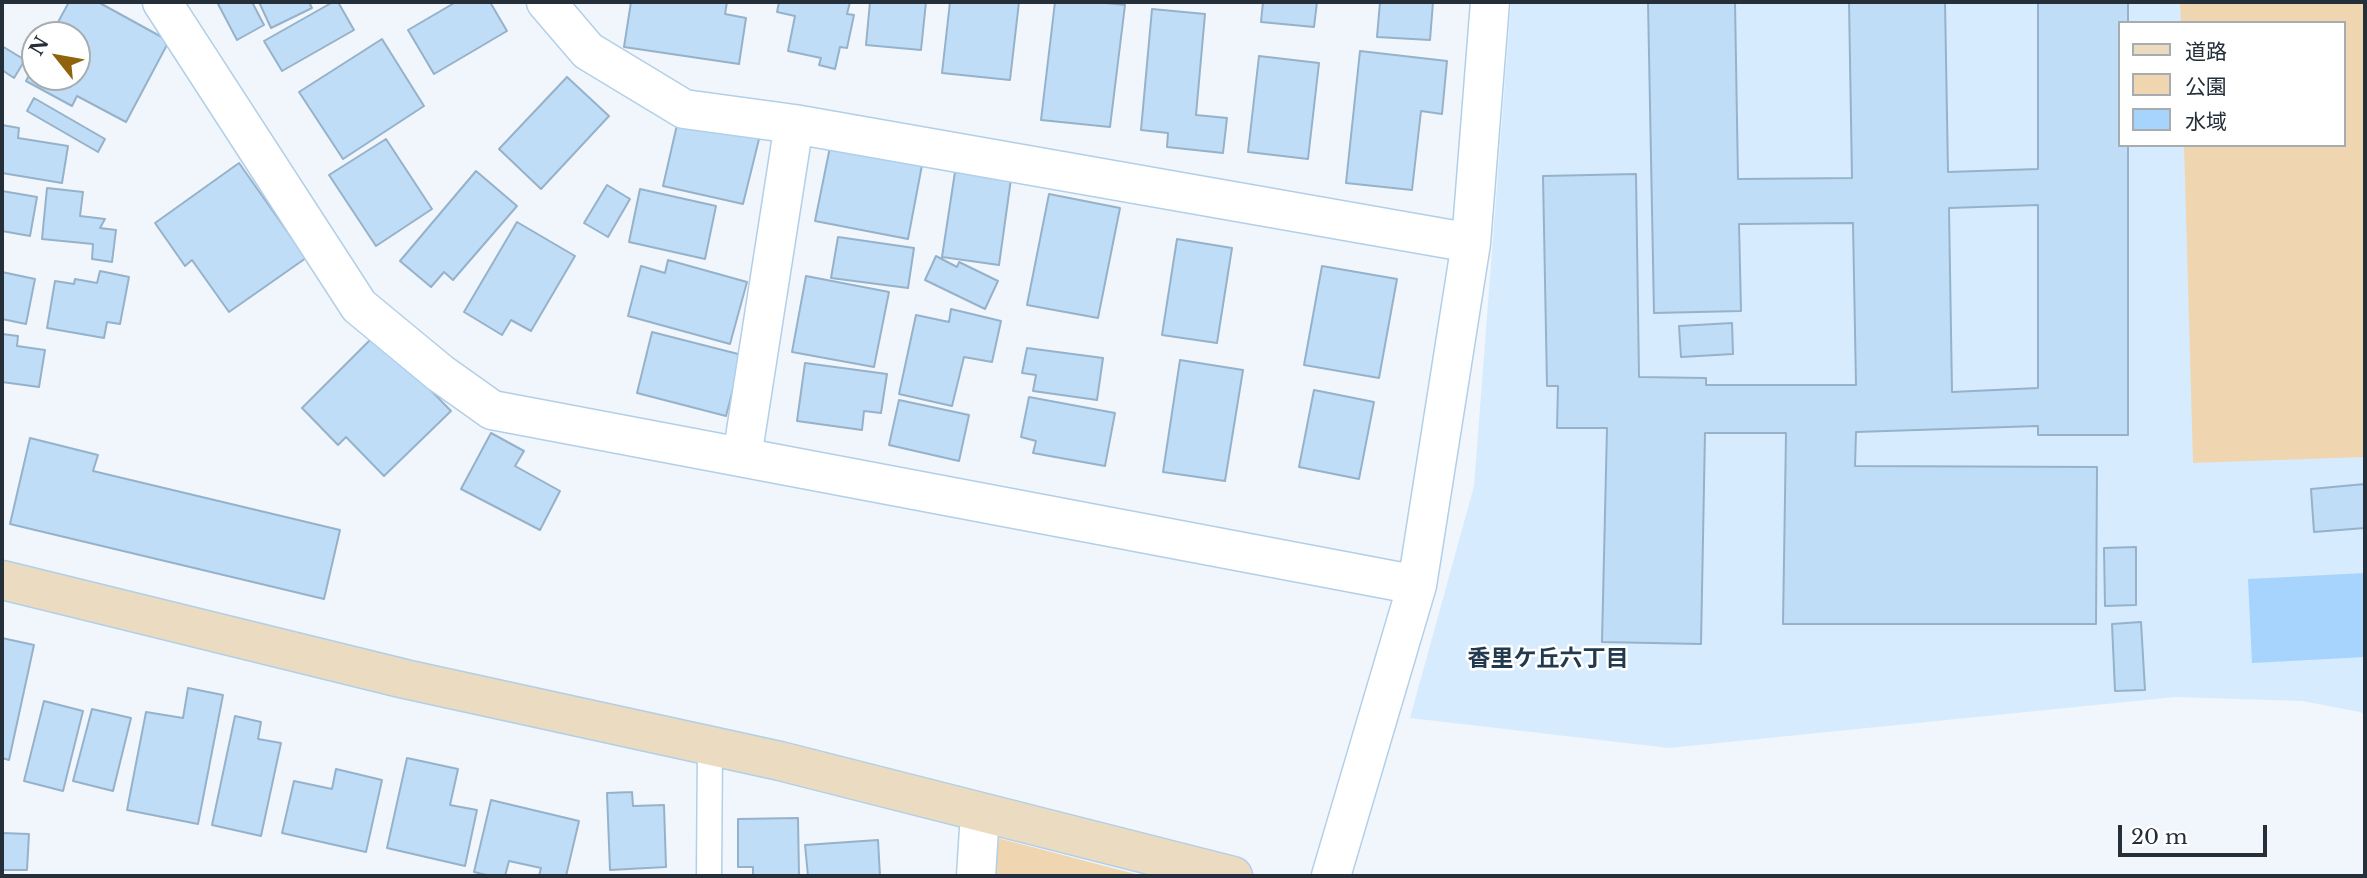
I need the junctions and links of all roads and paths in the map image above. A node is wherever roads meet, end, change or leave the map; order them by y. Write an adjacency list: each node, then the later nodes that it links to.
1 (162, 2): 6 (street)
2 (546, 2): 4 (street)
3 (1490, 2): 5 (street)
4 (794, 124): 5 (street); 6 (street)
5 (1471, 243): 8 (street)
6 (742, 457): 8 (street)
7 (2, 580): 9 (street)
8 (1417, 585): 14 (street)
9 (710, 746): 10 (street); 11 (lane)
10 (980, 813): 12 (street); 13 (street)
11 (709, 876)
12 (976, 876)
13 (1233, 876)
14 (1331, 876)

